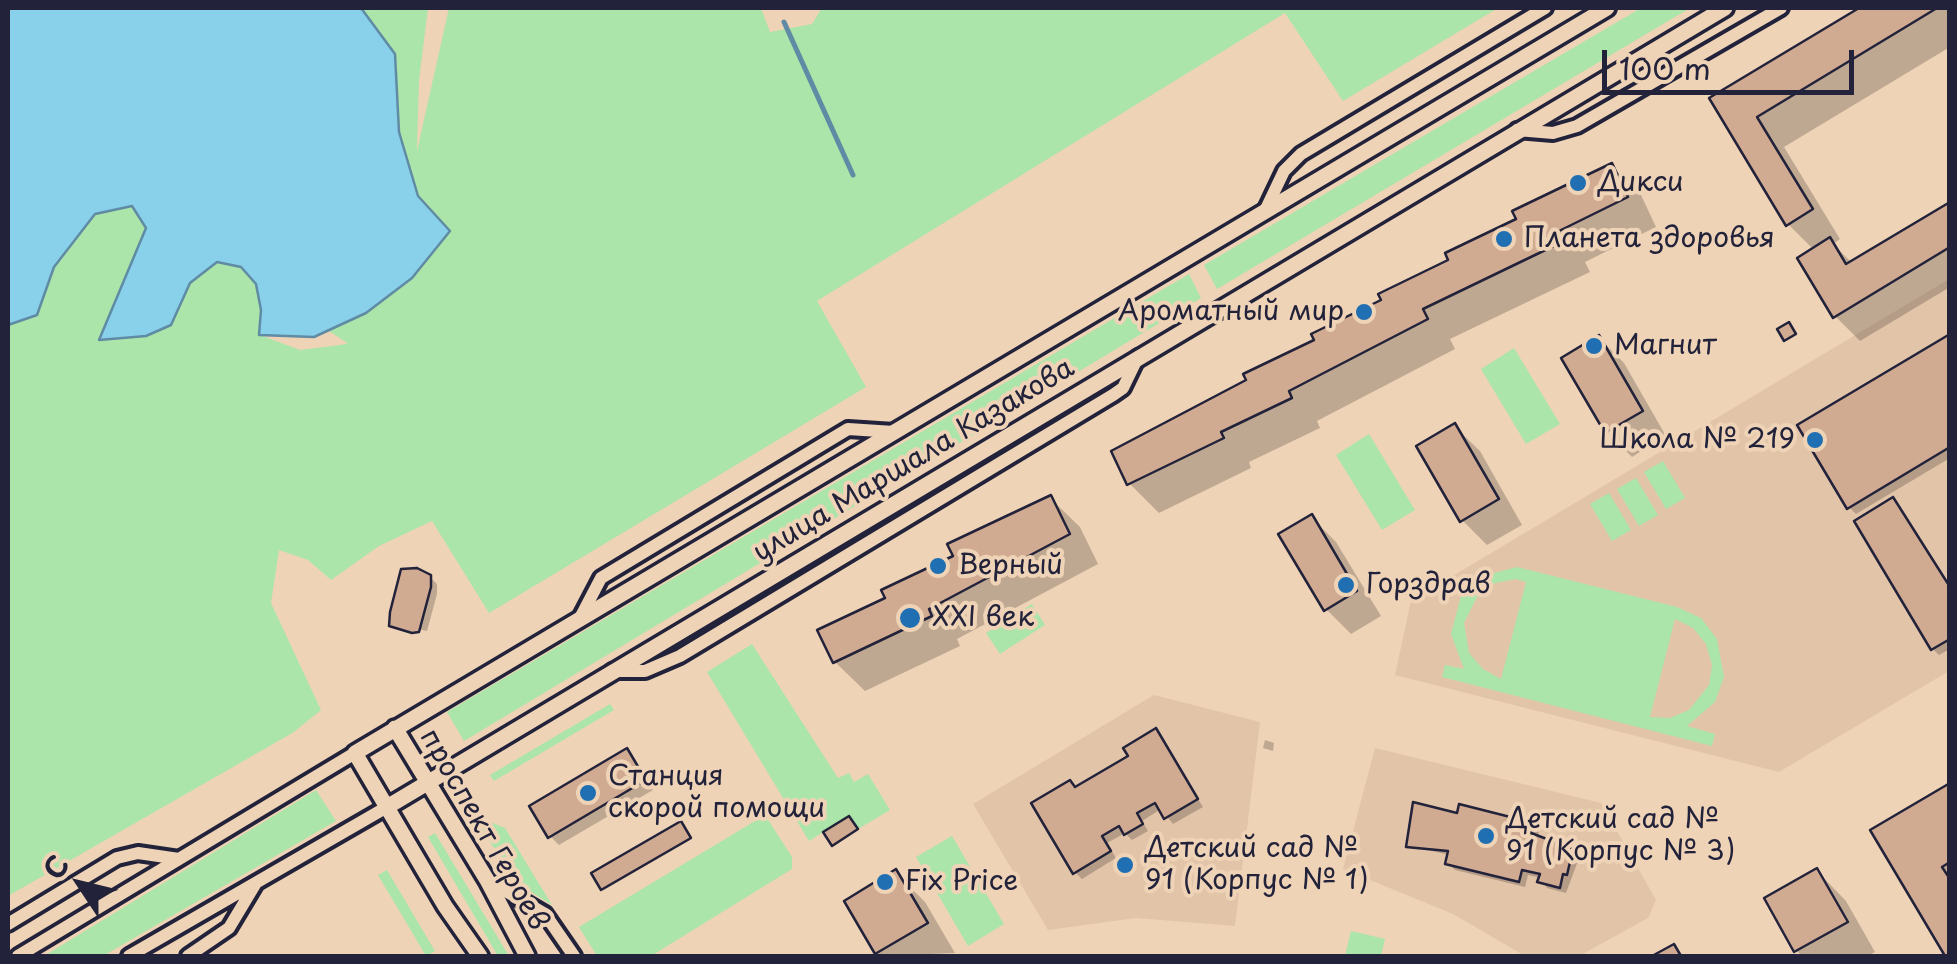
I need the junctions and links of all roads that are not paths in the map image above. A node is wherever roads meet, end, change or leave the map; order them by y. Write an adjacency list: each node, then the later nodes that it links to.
1 (1545, 8): 6 (street)
2 (1607, 8): 6 (street, улица Маршала Казакова)
3 (1724, 8): 5 (street, улица Маршала Казакова)
4 (1781, 8): 5 (street)
5 (1517, 130): 7 (street, улица Маршала Казакова)
6 (1264, 213): 8 (street, улица Маршала Казакова)
7 (1138, 357): 10 (street, улица Маршала Казакова); 10 (street)
8 (896, 432): 9 (street, улица Маршала Казакова); 9 (street)
9 (578, 620): 11 (street, улица Маршала Казакова)
10 (610, 670): 13 (street, улица Маршала Казакова)
11 (395, 728): 12 (street, улица Маршала Казакова); 13 (street, проспект Героев)
12 (355, 753): 14 (street); 15 (street, улица Маршала Казакова)
13 (430, 781): 14 (street, улица Маршала Казакова); 17 (street, проспект Героев)
14 (386, 806): 16 (street, улица Маршала Казакова); 19 (street)
15 (179, 859): 18 (street); 20 (street, улица Маршала Казакова)
16 (257, 880): 21 (street, улица Маршала Казакова); 22 (street)
17 (487, 880): 24 (street, проспект Героев); 25 (street)
18 (8, 924)
19 (468, 948): 23 (street)
20 (18, 956)
21 (129, 956)
22 (188, 956)
23 (480, 956)
24 (527, 956)
25 (574, 956)

